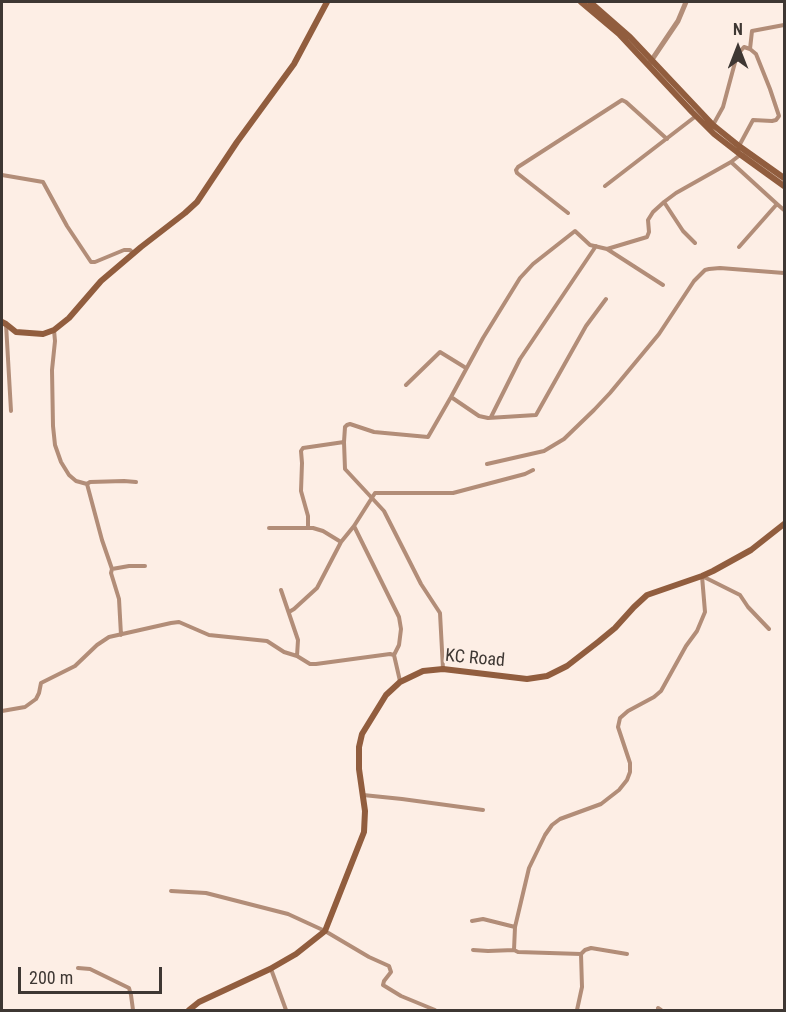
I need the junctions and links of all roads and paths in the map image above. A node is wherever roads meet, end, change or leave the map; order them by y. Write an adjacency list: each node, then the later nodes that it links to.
1 (327, 2): 27 (main road)
2 (581, 2): 7 (main road)
3 (590, 2): 7 (main road)
4 (686, 2): 7 (street)
5 (784, 26): 6 (street)
6 (750, 49): 9 (street); 11 (street)
7 (651, 62): 8 (main road); 9 (main road)
8 (696, 116): 10 (street); 12 (main road)
9 (713, 125): 11 (main road)
10 (667, 139): 17 (street); 22 (street)
11 (739, 146): 14 (main road)
12 (741, 155): 13 (street); 14 (main road)
13 (731, 162): 19 (street); 20 (street)
14 (757, 162): 16 (main road); 18 (main road)
15 (2, 175): 27 (street)
16 (784, 178)
17 (605, 186)
18 (784, 186)
19 (664, 202): 23 (street); 26 (street)
20 (777, 204): 21 (street); 25 (street)
21 (784, 210)
22 (568, 213)
23 (695, 243)
24 (596, 246): 26 (street); 33 (street); 37 (street)
25 (739, 247)
26 (607, 249): 29 (street)
27 (134, 254): 32 (main road)
28 (784, 273): 39 (street)
29 (663, 285)
30 (606, 299): 37 (street)
31 (4, 323): 32 (main road); 36 (street)
32 (54, 330): 42 (street)
33 (466, 368): 34 (street); 35 (street)
34 (406, 385)
35 (451, 397): 37 (street); 38 (street)
36 (11, 411)
37 (491, 418)
38 (344, 442): 43 (street); 47 (street)
39 (487, 464)
40 (533, 470): 43 (street)
41 (136, 482): 42 (street)
42 (87, 484): 50 (street)
43 (371, 497): 45 (street); 58 (street)
44 (784, 524): 51 (main road, KC Road)
45 (354, 526): 48 (street); 56 (street)
46 (269, 528): 47 (street)
47 (308, 528): 48 (street)
48 (341, 542): 53 (street)
49 (145, 566): 50 (street)
50 (112, 569): 55 (street)
51 (702, 576): 54 (street); 58 (main road, KC Road); 65 (street)
52 (280, 590): 53 (street)
53 (289, 612): 57 (street)
54 (770, 629)
55 (121, 634): 57 (street); 60 (street)
56 (394, 655): 57 (street); 59 (street)
57 (297, 656)
58 (443, 669): 59 (main road, KC Road)
59 (400, 682): 61 (main road, KC Road)
60 (2, 711)
61 (363, 795): 62 (street); 66 (main road, KC Road)
62 (483, 810)
63 (171, 891): 66 (street)
64 (471, 921): 65 (street)
65 (515, 927): 68 (street)
66 (325, 931): 72 (main road); 76 (street)
67 (473, 950): 68 (street)
68 (514, 950): 69 (street)
69 (581, 954): 70 (street); 77 (street)
70 (627, 954)
71 (78, 968): 73 (street)
72 (270, 969): 74 (main road); 75 (street)
73 (133, 1011)
74 (189, 1011)
75 (286, 1011)
76 (435, 1011)
77 (577, 1011)

